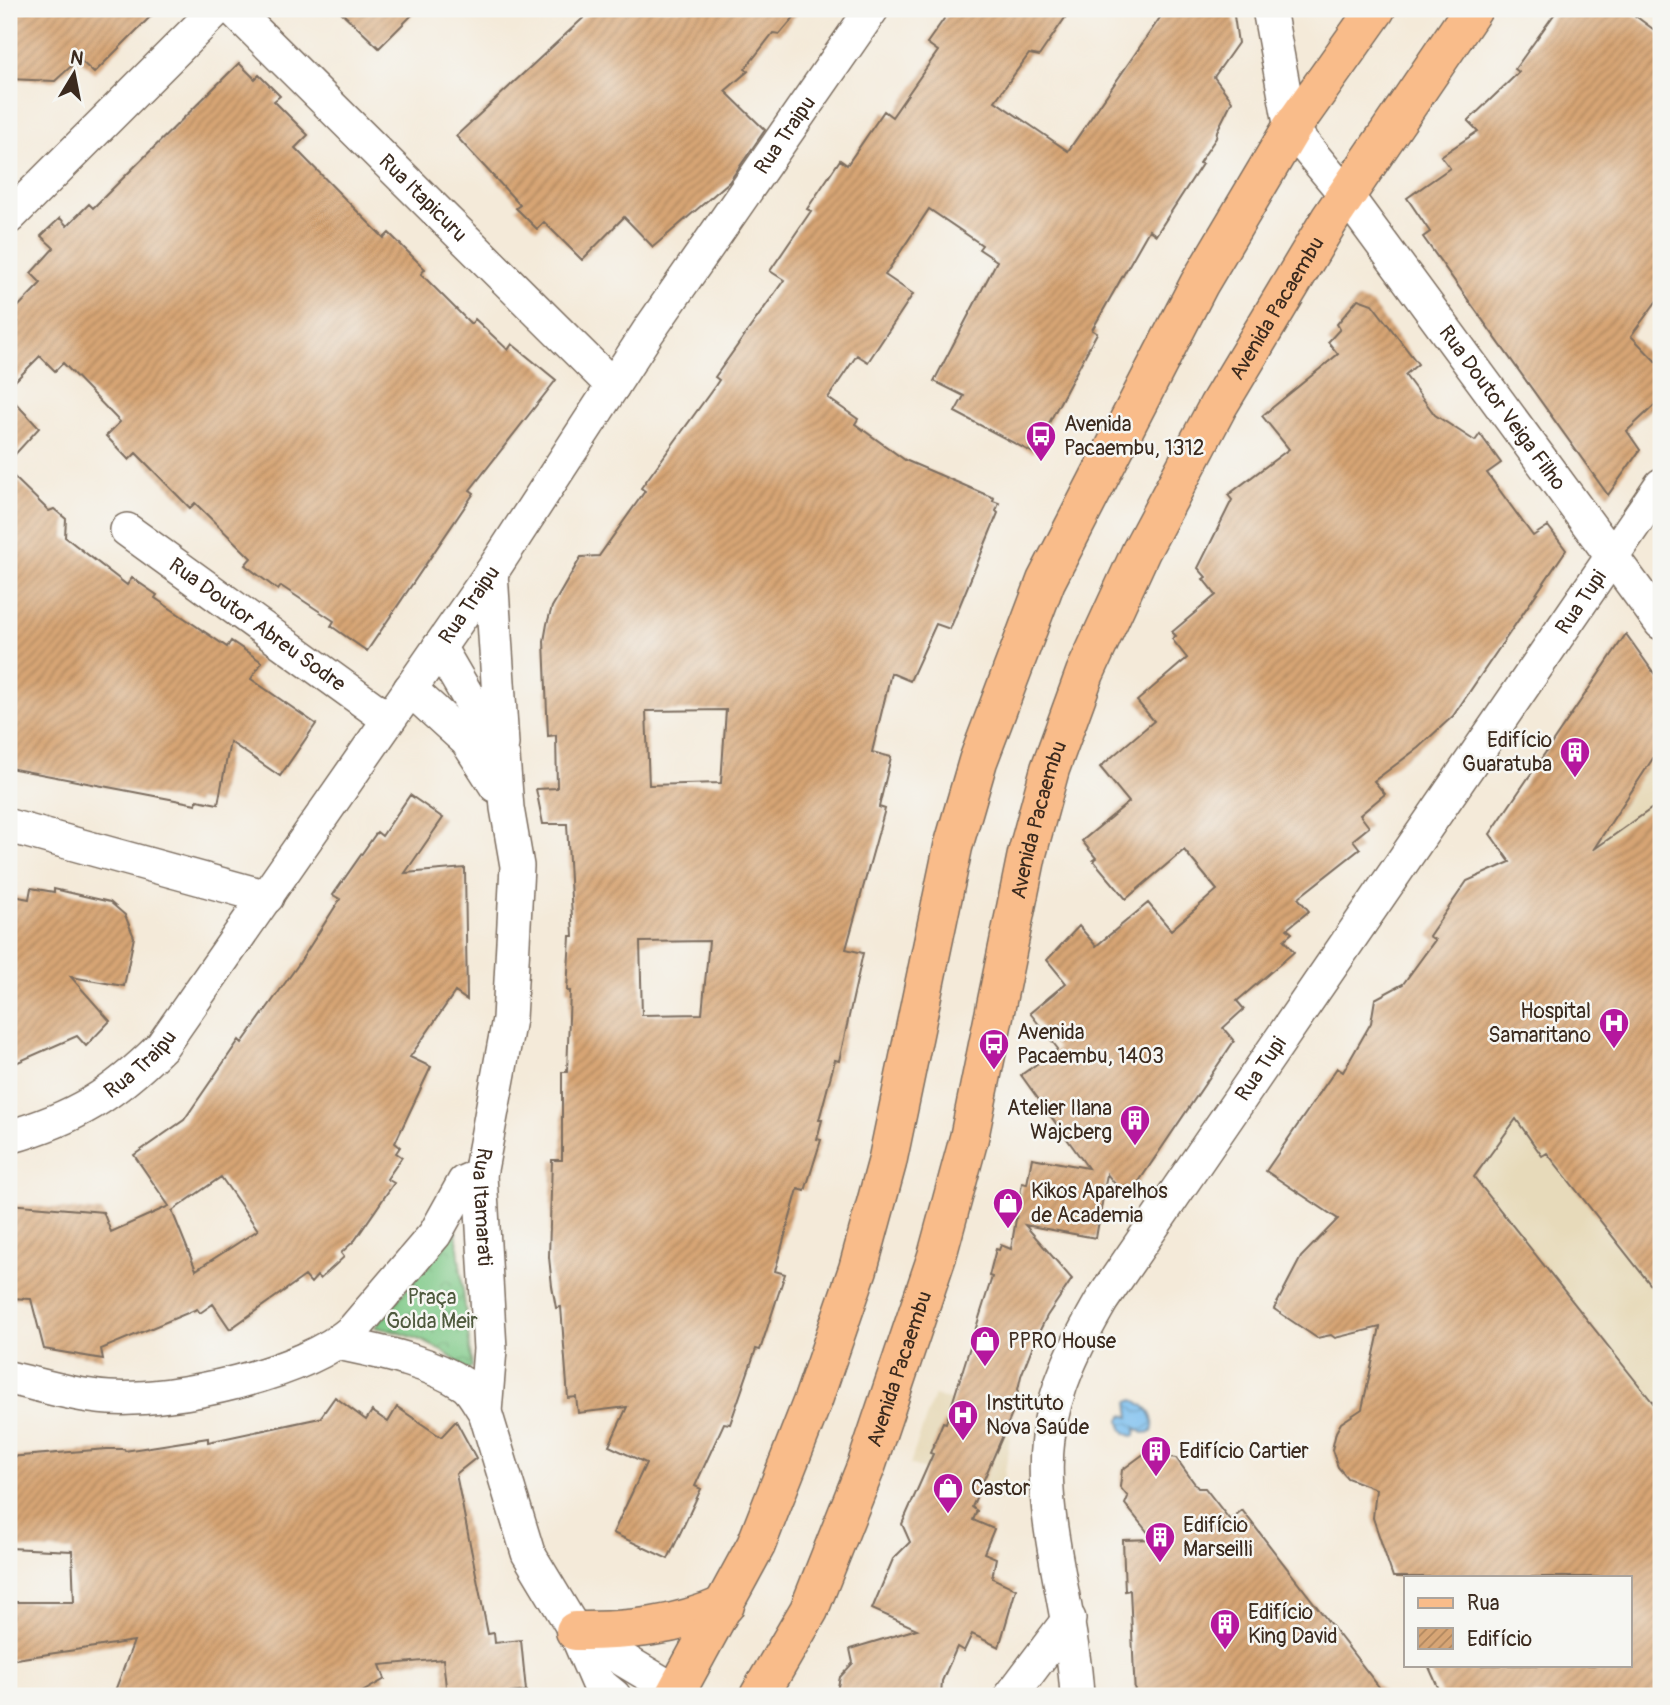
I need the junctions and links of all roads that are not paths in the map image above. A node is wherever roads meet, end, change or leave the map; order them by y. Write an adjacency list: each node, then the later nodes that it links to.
1 (217, 9): 9 (street)
2 (233, 9): 10 (street, Rua Itapicuru)
3 (872, 9): 10 (street, Rua Traipu)
4 (1269, 9): 7 (street)
5 (1377, 9): 7 (main road)
6 (1474, 9): 8 (main road, Avenida Pacaembu)
7 (1291, 129): 8 (street, Rua Doutor Veiga Filho); 28 (main road)
8 (1346, 195): 13 (street, Rua Doutor Veiga Filho); 33 (main road, Avenida Pacaembu)
9 (9, 217)
10 (612, 386): 14 (street, Rua Traipu)
11 (1661, 485): 13 (street, Rua Tupi)
12 (127, 530): 18 (street, Rua Doutor Abreu Sodre)
13 (1613, 553): 15 (street, Rua Doutor Veiga Filho); 29 (street, Rua Tupi)
14 (491, 573): 16 (street, Rua Traipu); 19 (street, Rua Itamarati)
15 (1661, 623)
16 (439, 647): 17 (street, Rua Traipu); 19 (street, Rua Itamarati)
17 (410, 689): 18 (street, Rua Traipu); 20 (street, Rua Itamarati)
18 (388, 719): 22 (street, Rua Traipu)
19 (503, 757): 20 (street, Rua Itamarati)
20 (507, 808): 24 (street, Rua Itamarati)
21 (9, 826): 22 (street)
22 (267, 897): 23 (street, Rua Traipu)
23 (9, 1137)
24 (480, 1175): 25 (street); 27 (street, Rua Itamarati)
25 (338, 1343): 26 (street); 27 (street)
26 (9, 1378)
27 (485, 1412): 30 (street, Rua Itamarati)
28 (725, 1605): 30 (main road); 31 (main road)
29 (1069, 1619): 34 (street); 35 (street, Rua Tupi)
30 (575, 1631): 31 (street, Rua Itamarati); 32 (street, Rua Itamarati)
31 (678, 1695)
32 (614, 1696)
33 (759, 1696)
34 (1011, 1696)
35 (1077, 1696)

